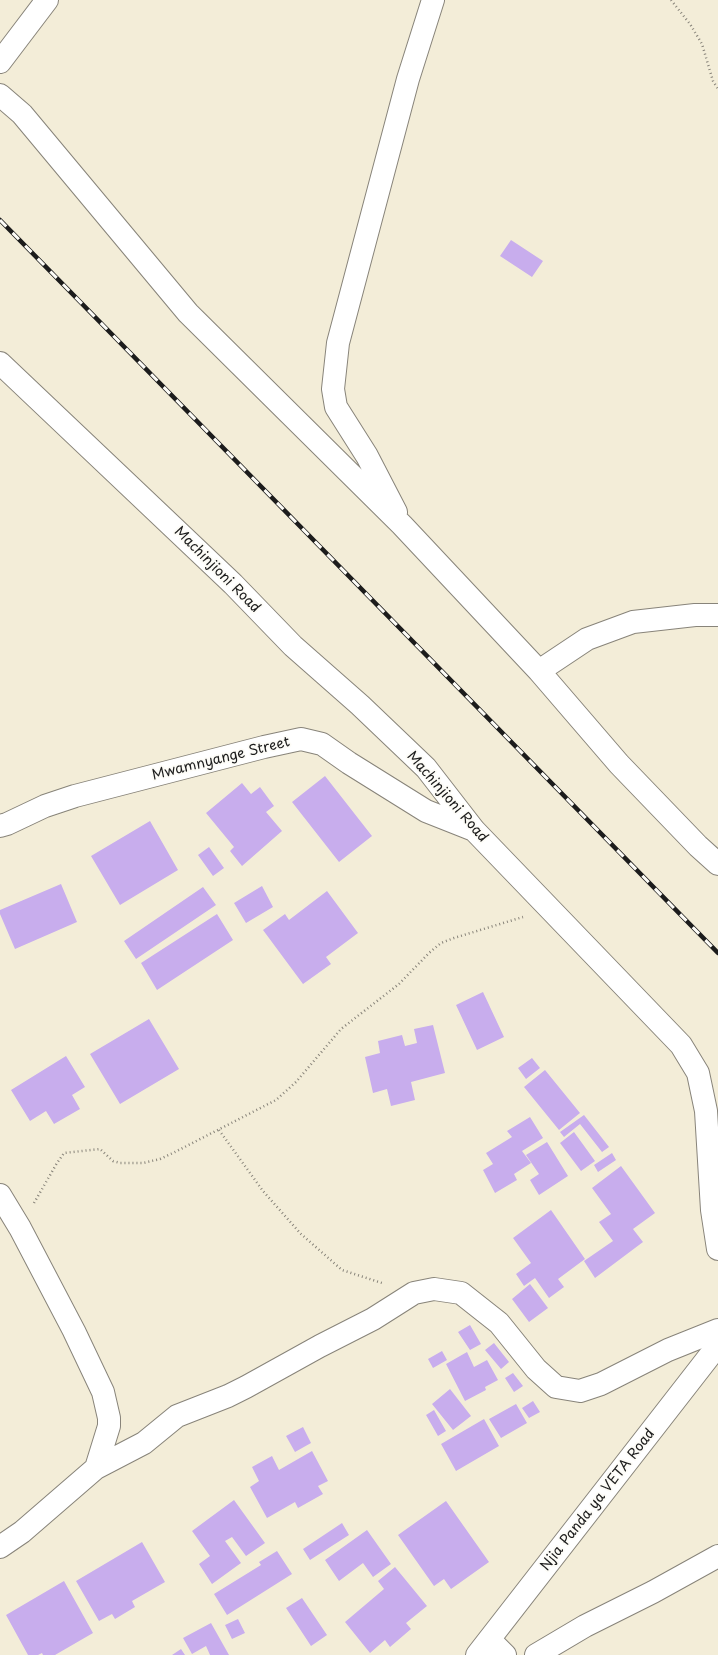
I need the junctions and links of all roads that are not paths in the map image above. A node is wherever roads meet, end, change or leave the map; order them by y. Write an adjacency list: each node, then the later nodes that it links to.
1 (47, 0): 3 (street)
2 (433, 0): 6 (street)
3 (0, 62)
4 (0, 95): 6 (street)
5 (0, 363): 10 (street, Machinjioni Road)
6 (402, 526): 8 (street)
7 (718, 615): 8 (street)
8 (538, 671): 11 (street)
9 (0, 826): 10 (street, Mwamnyange Street)
10 (474, 830): 13 (street, Machinjioni Road)
11 (718, 864)
12 (0, 1195): 16 (street)
13 (718, 1249)
14 (718, 1330): 16 (street)
15 (718, 1345): 19 (street, Njia Panda ya VETA Road)
16 (96, 1468): 17 (street)
17 (0, 1547)
18 (718, 1556): 20 (street)
19 (490, 1650)
20 (536, 1655)

